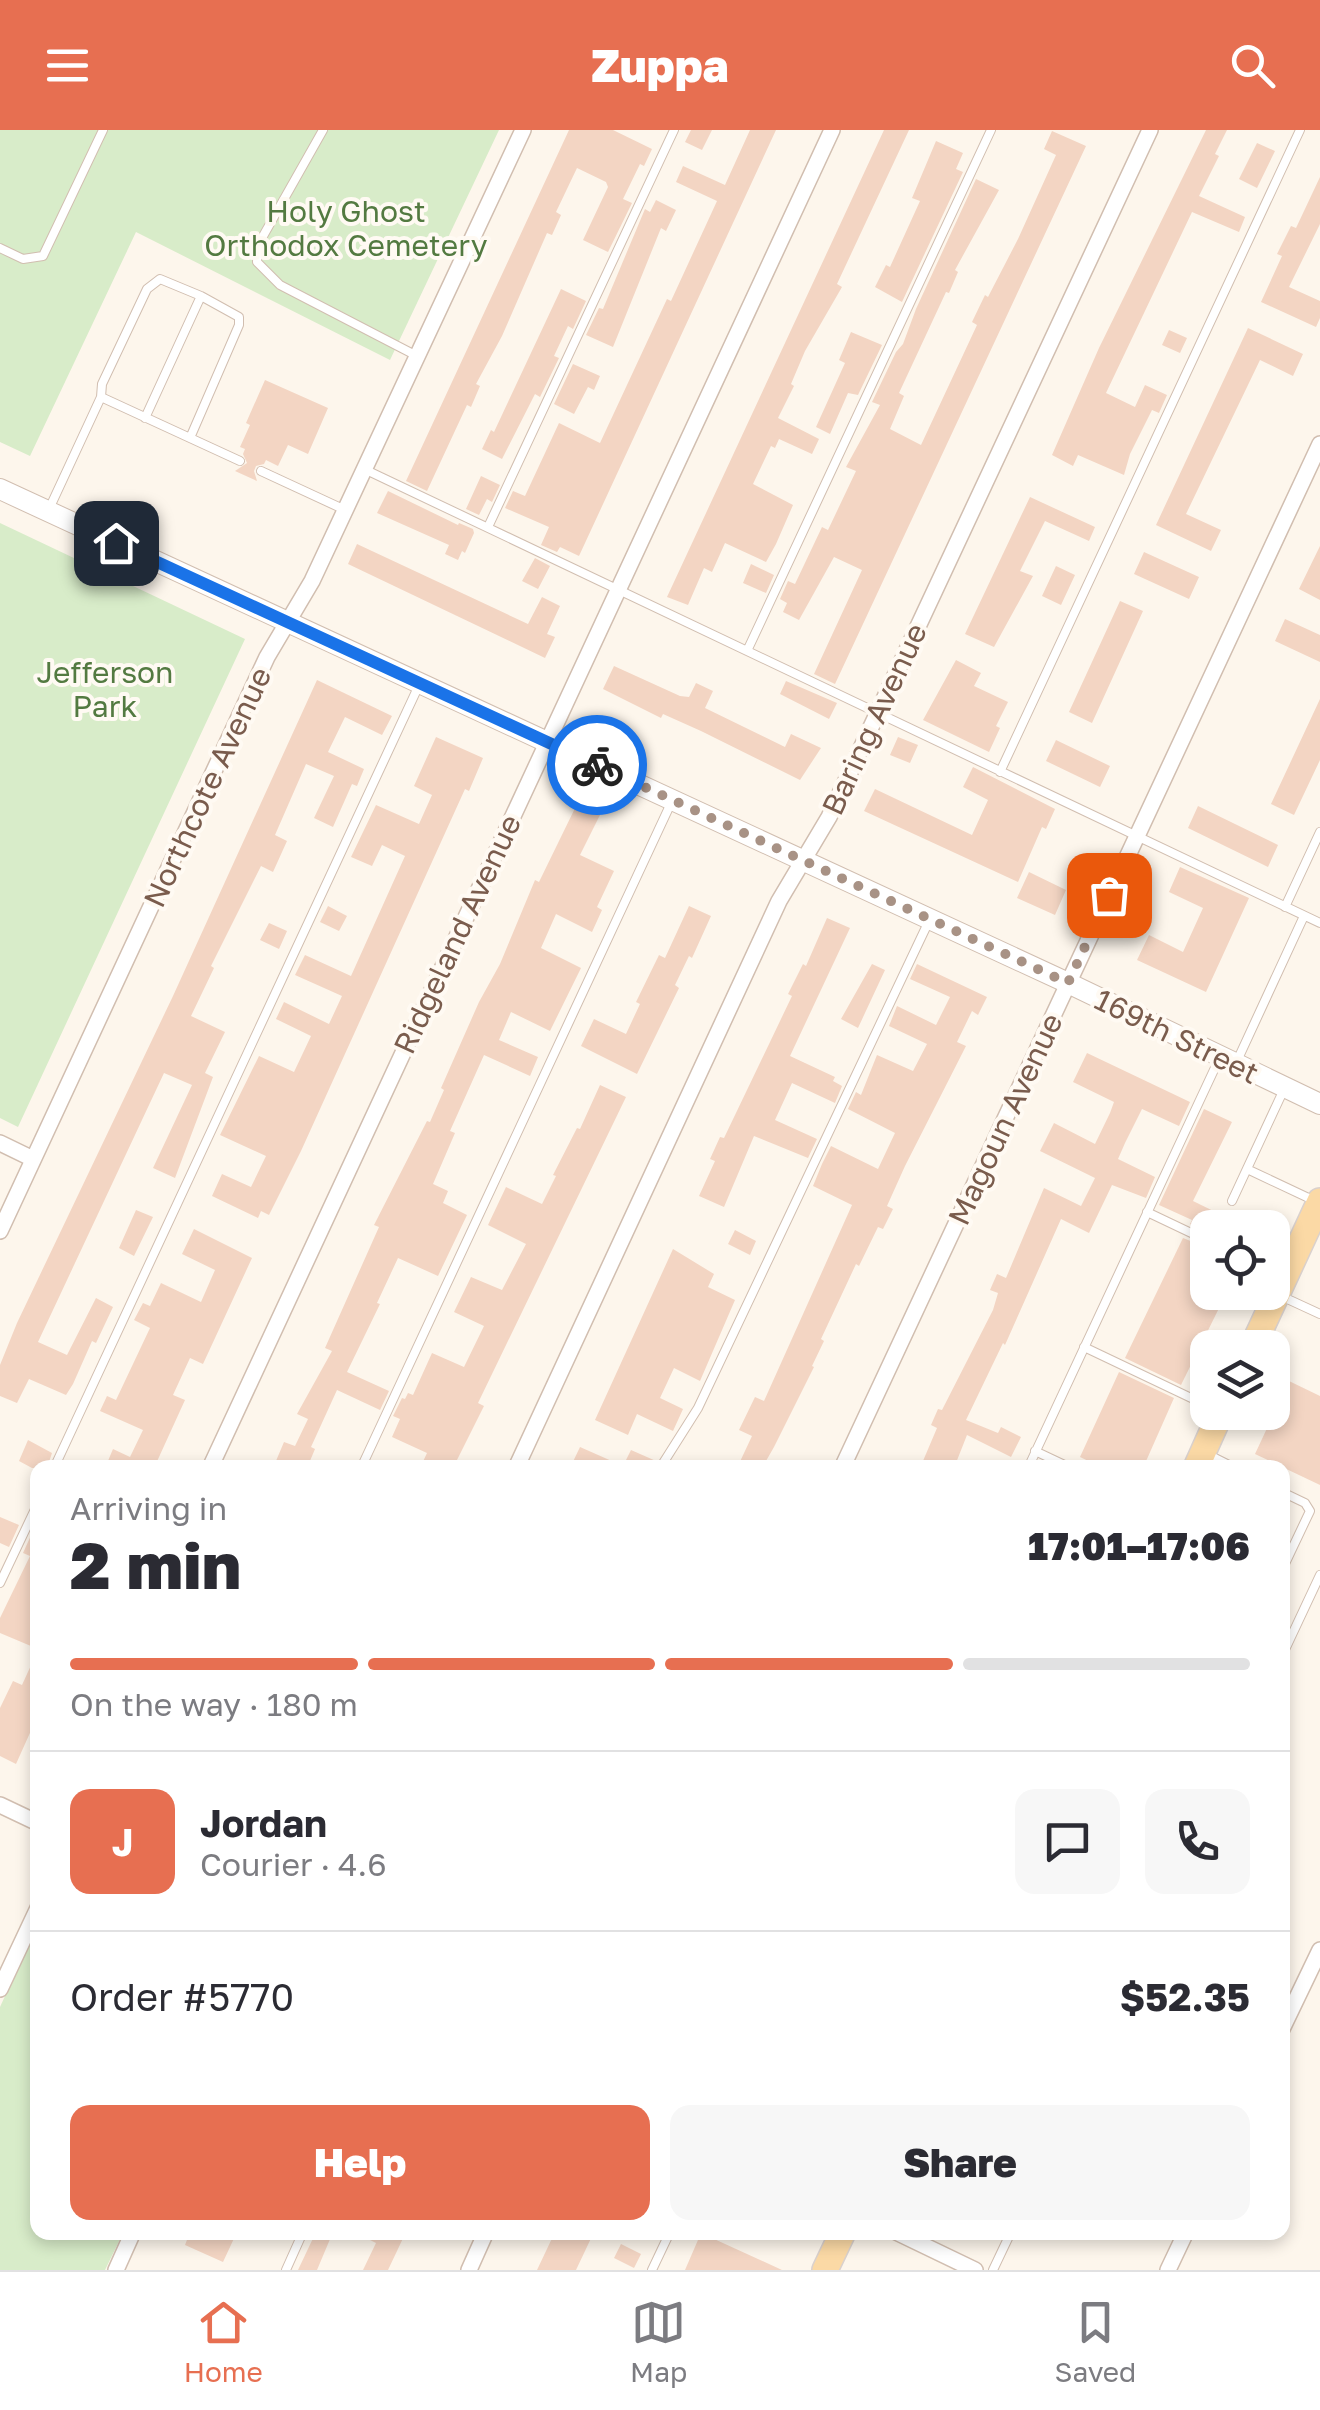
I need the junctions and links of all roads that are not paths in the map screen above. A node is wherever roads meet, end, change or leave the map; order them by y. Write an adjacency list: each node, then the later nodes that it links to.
1 (103, 130): 9 (lane)
2 (322, 130): 11 (lane)
3 (523, 130): 11 (street, Northcote Avenue)
4 (674, 130): 22 (lane)
5 (832, 130): 23 (street, Ridgeland Avenue)
6 (991, 130): 25 (lane)
7 (1150, 130): 27 (street, Baring Avenue)
8 (1300, 130): 29 (lane)
9 (0, 248)
10 (201, 296): 12 (lane); 13 (lane); 14 (lane)
11 (417, 356): 17 (street, Northcote Avenue)
12 (101, 397): 13 (lane); 21 (lane)
13 (146, 418): 14 (lane)
14 (190, 438): 16 (lane)
15 (1320, 444): 32 (street, Magoun Avenue)
16 (240, 461)
17 (364, 469): 20 (street, Northcote Avenue); 22 (lane)
18 (262, 471): 20 (lane)
19 (0, 489): 21 (street, 169th Street)
20 (345, 510): 24 (street, Northcote Avenue)
21 (48, 511): 24 (street, 169th Street)
22 (488, 528): 23 (lane)
23 (617, 589): 25 (lane); 28 (street, Ridgeland Avenue)
24 (288, 623): 26 (street, 169th Street); 43 (street, Northcote Avenue)
25 (747, 651): 27 (lane)
26 (420, 684): 28 (street, 169th Street); 57 (lane)
27 (877, 714): 29 (lane); 33 (street, Baring Avenue)
28 (546, 741): 30 (street, 169th Street); 58 (street, Ridgeland Avenue)
29 (1000, 772): 32 (lane)
30 (672, 800): 33 (street, 169th Street); 59 (lane)
31 (1320, 832): 34 (lane)
32 (1136, 836): 34 (lane); 38 (street, Magoun Avenue)
33 (803, 860): 36 (street, 169th Street); 60 (street, Baring Avenue)
34 (1285, 907): 35 (lane)
35 (1304, 916): 37 (lane); 39 (lane)
36 (930, 919): 38 (street, 169th Street); 61 (lane)
37 (1320, 923)
38 (1068, 983): 39 (street, 169th Street); 62 (street, Magoun Avenue)
39 (1227, 1061): 40 (street, 169th Street); 47 (lane)
40 (1285, 1087): 41 (street, 169th Street); 44 (lane)
41 (1320, 1104)
42 (0, 1143): 43 (street)
43 (34, 1159): 48 (street, Northcote Avenue)
44 (1247, 1169): 45 (lane); 46 (lane)
45 (1232, 1201)
46 (1320, 1202): 50 (main road)
47 (1147, 1212): 49 (lane); 53 (lane)
48 (0, 1231)
49 (1190, 1232)
50 (1290, 1258)
51 (1290, 1290): 52 (lane)
52 (1320, 1314)
53 (1084, 1347): 54 (lane); 56 (lane)
54 (1190, 1397)
55 (1213, 1430): 65 (main road)
56 (1036, 1451): 63 (lane); 64 (lane)
57 (58, 1460)
58 (214, 1460)
59 (365, 1460)
60 (520, 1460)
61 (665, 1460)
62 (846, 1460)
63 (1032, 1460)
64 (1055, 1460)
65 (1200, 1460)
66 (1290, 1496): 68 (lane)
67 (30, 1520): 70 (lane)
68 (1290, 1553)
69 (1320, 1575): 71 (lane)
70 (0, 1583)
71 (1290, 1639)
72 (0, 1805): 73 (street)
73 (30, 1818)
74 (30, 1925): 76 (street)
75 (1320, 1950): 77 (street)
76 (0, 1989)
77 (1290, 2012)
78 (130, 2240): 86 (street)
79 (299, 2240): 87 (lane)
80 (482, 2240): 88 (street)
81 (666, 2240): 89 (lane)
82 (839, 2240): 90 (main road)
83 (913, 2240): 91 (street)
84 (1007, 2240): 92 (lane)
85 (1182, 2240): 93 (street)
86 (116, 2270)
87 (286, 2270)
88 (468, 2270)
89 (652, 2270)
90 (825, 2270)
91 (975, 2270)
92 (993, 2270)
93 (1168, 2270)

